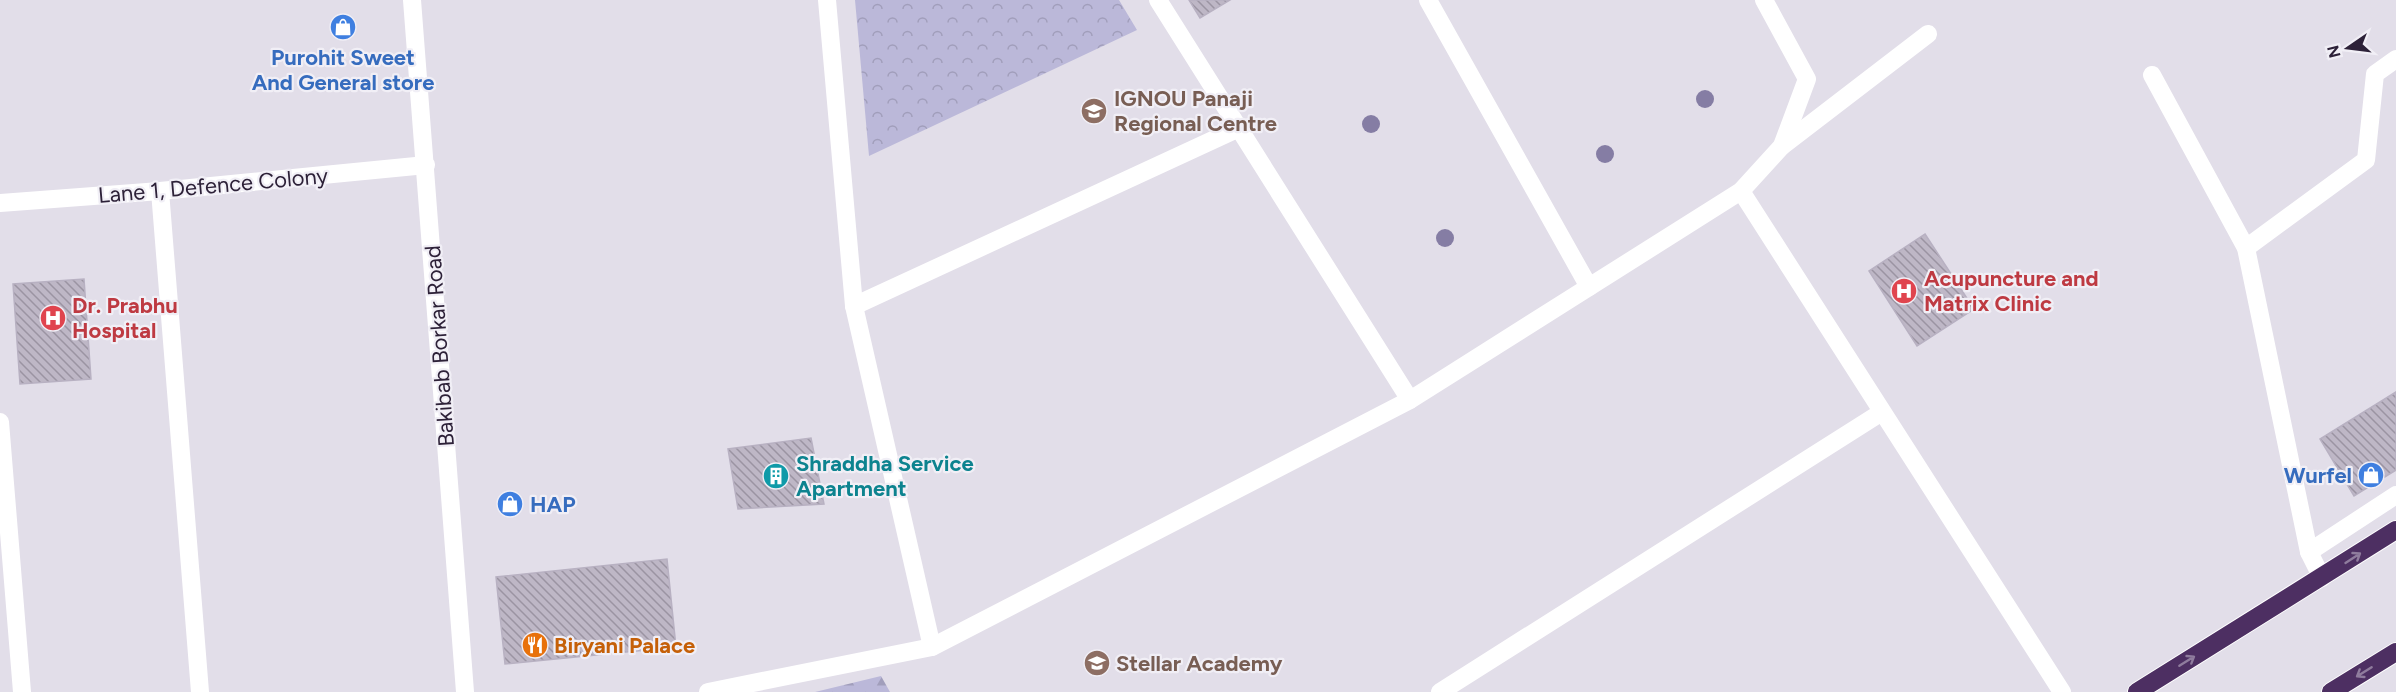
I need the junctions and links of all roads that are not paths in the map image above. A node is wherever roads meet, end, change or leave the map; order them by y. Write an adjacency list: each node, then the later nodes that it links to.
1 (412, 0): 11 (street, Bakibab Borkar Road)
2 (827, 0): 17 (street)
3 (1158, 0): 9 (street)
4 (1428, 0): 16 (street)
5 (1764, 0): 10 (street)
6 (1928, 34): 10 (street)
7 (2396, 59): 15 (street)
8 (2152, 75): 15 (street)
9 (1239, 128): 17 (street); 18 (street)
10 (1782, 146): 13 (street)
11 (426, 165): 12 (street, Lane 1, Defence Colony); 29 (street, Bakibab Borkar Road)
12 (160, 191): 14 (street, Lane 1, Defence Colony); 28 (street)
13 (1741, 191): 16 (street); 19 (street)
14 (0, 203)
15 (2246, 248): 23 (street)
16 (1589, 287): 18 (street)
17 (854, 306): 25 (street)
18 (1410, 400): 25 (street)
19 (1882, 412): 31 (street); 32 (street)
20 (0, 422): 27 (street)
21 (2396, 495): 23 (street)
22 (2396, 530): 24 (highway, one-way to 22)
23 (2310, 552): 24 (street)
24 (2322, 578): 33 (highway, one-way to 24)
25 (932, 646): 30 (street)
26 (2396, 652): 34 (highway, one-way to 34)
27 (22, 692)
28 (200, 692)
29 (465, 692)
30 (708, 692)
31 (1440, 692)
32 (2062, 692)
33 (2138, 692)
34 (2331, 692)

